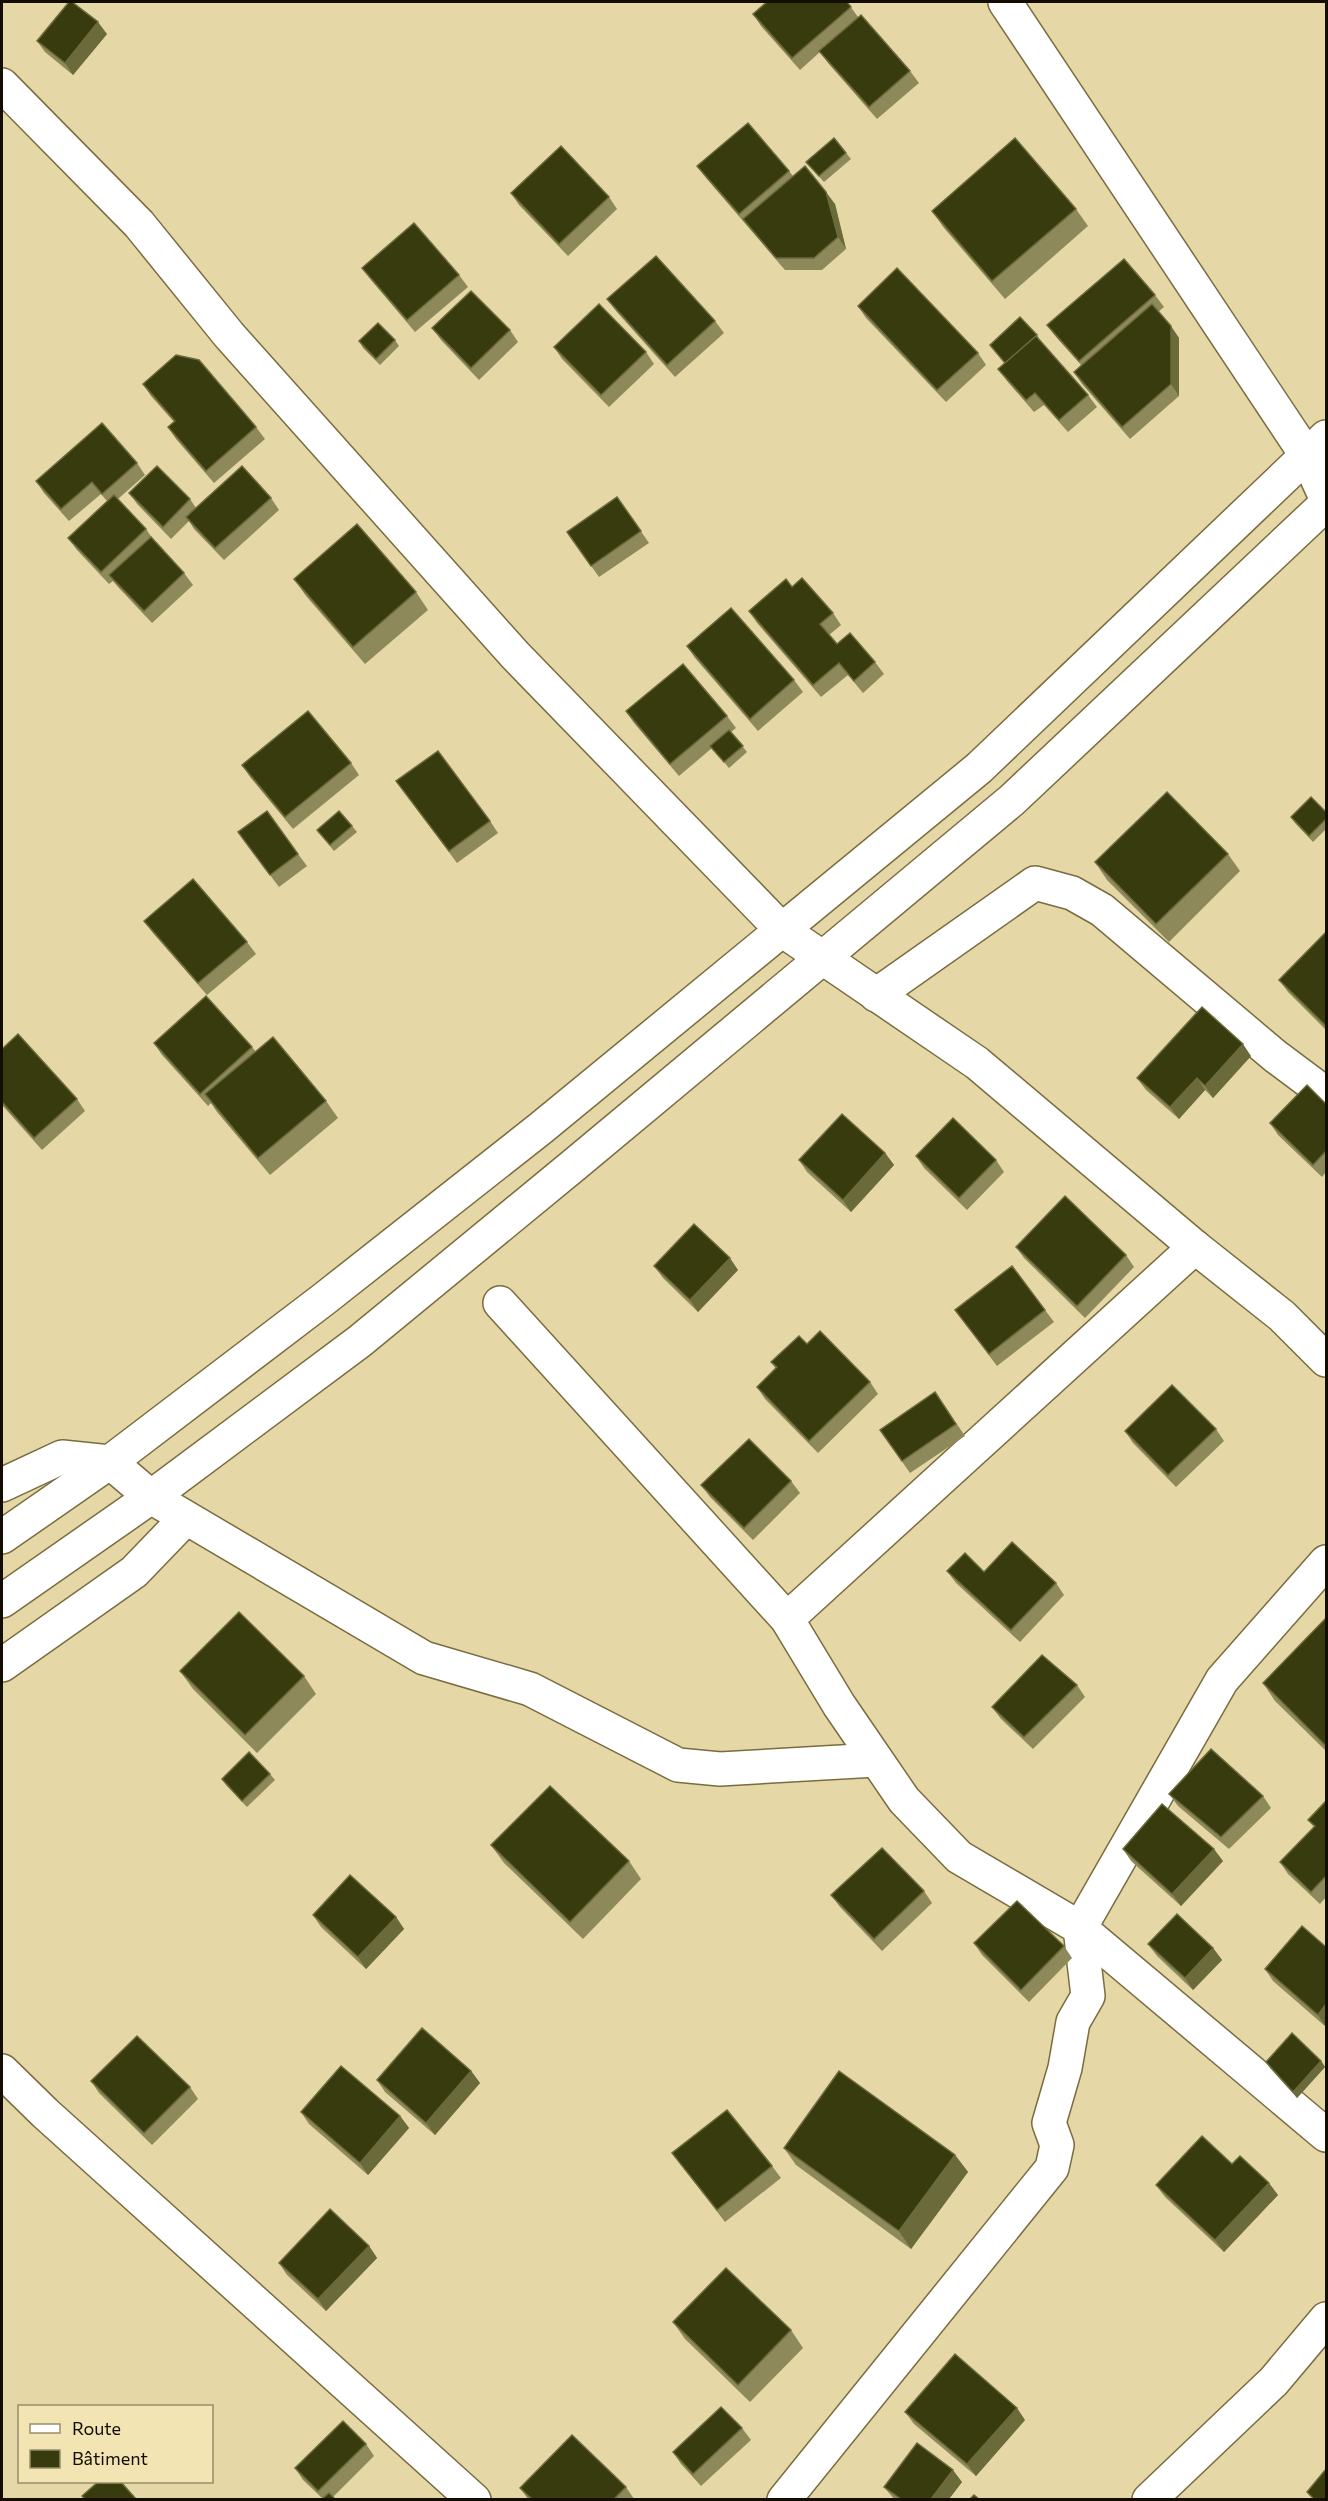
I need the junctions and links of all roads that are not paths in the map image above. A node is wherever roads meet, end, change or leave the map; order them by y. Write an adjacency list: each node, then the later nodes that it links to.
1 (1005, 2): 3 (street)
2 (2, 85): 6 (street)
3 (1317, 446): 4 (street); 6 (street)
4 (1326, 498)
5 (1326, 504): 7 (street)
6 (782, 930): 7 (street); 13 (street)
7 (822, 958): 8 (street); 15 (street)
8 (876, 995): 9 (street); 10 (street)
9 (1326, 1094)
10 (1195, 1247): 12 (street); 20 (street)
11 (500, 1303): 20 (street)
12 (1326, 1360)
13 (110, 1462): 14 (street); 15 (street); 17 (street)
14 (2, 1485)
15 (151, 1497): 16 (street); 19 (street)
16 (186, 1518): 21 (street); 22 (street)
17 (2, 1537)
18 (1326, 1562): 23 (street)
19 (2, 1601)
20 (787, 1619): 22 (street)
21 (2, 1665)
22 (876, 1760): 23 (street)
23 (1080, 1928): 25 (street); 28 (street)
24 (2, 2071): 27 (street)
25 (1326, 2135)
26 (1326, 2319): 29 (street)
27 (474, 2499)
28 (784, 2499)
29 (1149, 2499)

